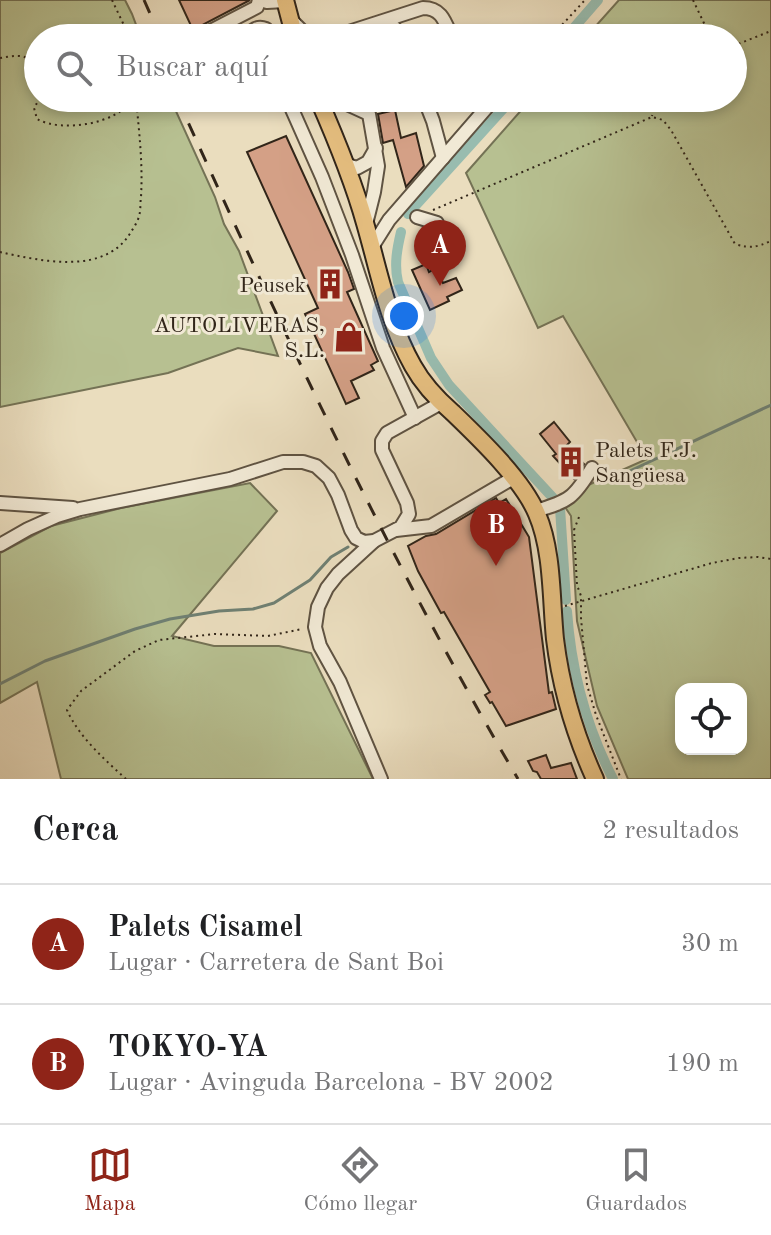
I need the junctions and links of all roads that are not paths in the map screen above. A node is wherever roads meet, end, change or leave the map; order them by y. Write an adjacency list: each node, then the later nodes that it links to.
1 (285, 0): 2 (street); 8 (main road)
2 (259, 2): 3 (street); 7 (street)
3 (234, 19): 5 (street); 6 (street)
4 (382, 22): 9 (street); 10 (street); 11 (street)
5 (224, 24)
6 (238, 24)
7 (265, 24)
8 (292, 24)
9 (371, 24)
10 (387, 24)
11 (446, 24)
12 (293, 112): 24 (street)
13 (324, 112): 19 (main road)
14 (365, 112): 17 (street)
15 (429, 112): 18 (street)
16 (476, 112): 18 (street)
17 (376, 148): 19 (street); 22 (street)
18 (443, 158): 22 (street)
19 (347, 165): 22 (main road)
20 (417, 217): 21 (street)
21 (437, 223)
22 (376, 229): 23 (main road)
23 (441, 403): 24 (street); 26 (main road)
24 (415, 418): 32 (street)
25 (592, 468): 30 (street)
26 (513, 478): 30 (main road); 32 (street)
27 (0, 503): 28 (street)
28 (15, 504): 29 (street); 31 (street)
29 (80, 509): 31 (street); 33 (street)
30 (536, 511): 36 (main road)
31 (28, 529): 34 (street)
32 (396, 530): 33 (street)
33 (374, 541): 35 (street)
34 (0, 545)
35 (381, 779)
36 (594, 779)

